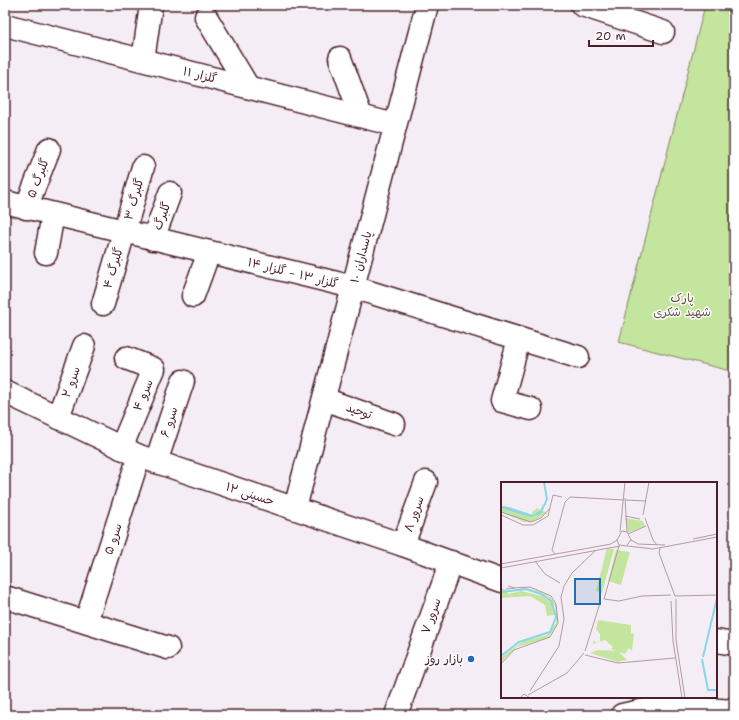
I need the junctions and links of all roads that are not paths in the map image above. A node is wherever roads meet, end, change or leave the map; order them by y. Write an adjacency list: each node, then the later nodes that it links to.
1 (151, 5): 8 (street)
2 (427, 5): 11 (street, پاسداران ١٠)
3 (582, 5): 6 (street)
4 (206, 17): 9 (street)
5 (5, 25): 8 (street, گلزار ١١)
6 (663, 32)
7 (340, 58): 10 (street)
8 (143, 60): 9 (street, گلزار ١١)
9 (248, 87): 10 (street, گلزار ١١)
10 (361, 116): 11 (street, گلزار ١١)
11 (395, 125): 22 (street, پاسداران ١٠)
12 (49, 149): 16 (street, گلبرگ ۵)
13 (143, 167): 18 (street, گلبرگ ۳)
14 (170, 194): 19 (street, گلبرگ)
15 (5, 202): 16 (street, گلزار ۱۳ - گلزار ۱۴)
16 (26, 208): 17 (street, گلزار ۱۳ - گلزار ۱۴)
17 (53, 214): 18 (street, گلزار ۱۳ - گلزار ۱۴); 21 (street)
18 (124, 232): 19 (street, گلزار ۱۳ - گلزار ۱۴); 24 (street, گلبرگ ۴)
19 (153, 239): 20 (street, گلزار ۱۳ - گلزار ۱۴)
20 (209, 252): 22 (street, گلزار ۱۳ - گلزار ۱۴); 23 (street)
21 (46, 253)
22 (353, 287): 25 (street, گلزار ۱۳ - گلزار ۱۴); 31 (street, پاسداران ١٠)
23 (193, 296)
24 (103, 304)
25 (519, 339): 27 (street, گلزار ۱۳ - گلزار ۱۴); 32 (street)
26 (84, 346): 33 (street, سرو ۲)
27 (578, 357)
28 (126, 358): 35 (street, سرو ۴)
29 (183, 381): 35 (street, سرو ۶)
30 (5, 392): 33 (street, حسینی ۱۲)
31 (324, 399): 34 (street, توحید); 37 (street, پاسداران ١٠)
32 (531, 409)
33 (58, 417): 35 (street, حسینی ۱۲)
34 (394, 424)
35 (139, 455): 37 (street, حسینی ۱۲); 42 (street, سرو ۵)
36 (426, 482): 38 (street, سرور ۸)
37 (295, 508): 38 (street, حسینی ۱۲)
38 (403, 545): 39 (street, حسینی ۱۲)
39 (451, 562): 40 (street, حسینی ۱۲); 47 (street, سرور ۷)
40 (501, 581)
41 (5, 597): 42 (street)
42 (86, 622): 45 (street)
43 (717, 641): 44 (street)
44 (734, 644)
45 (168, 648)
46 (732, 711): 48 (street)
47 (396, 715)
48 (622, 715)

